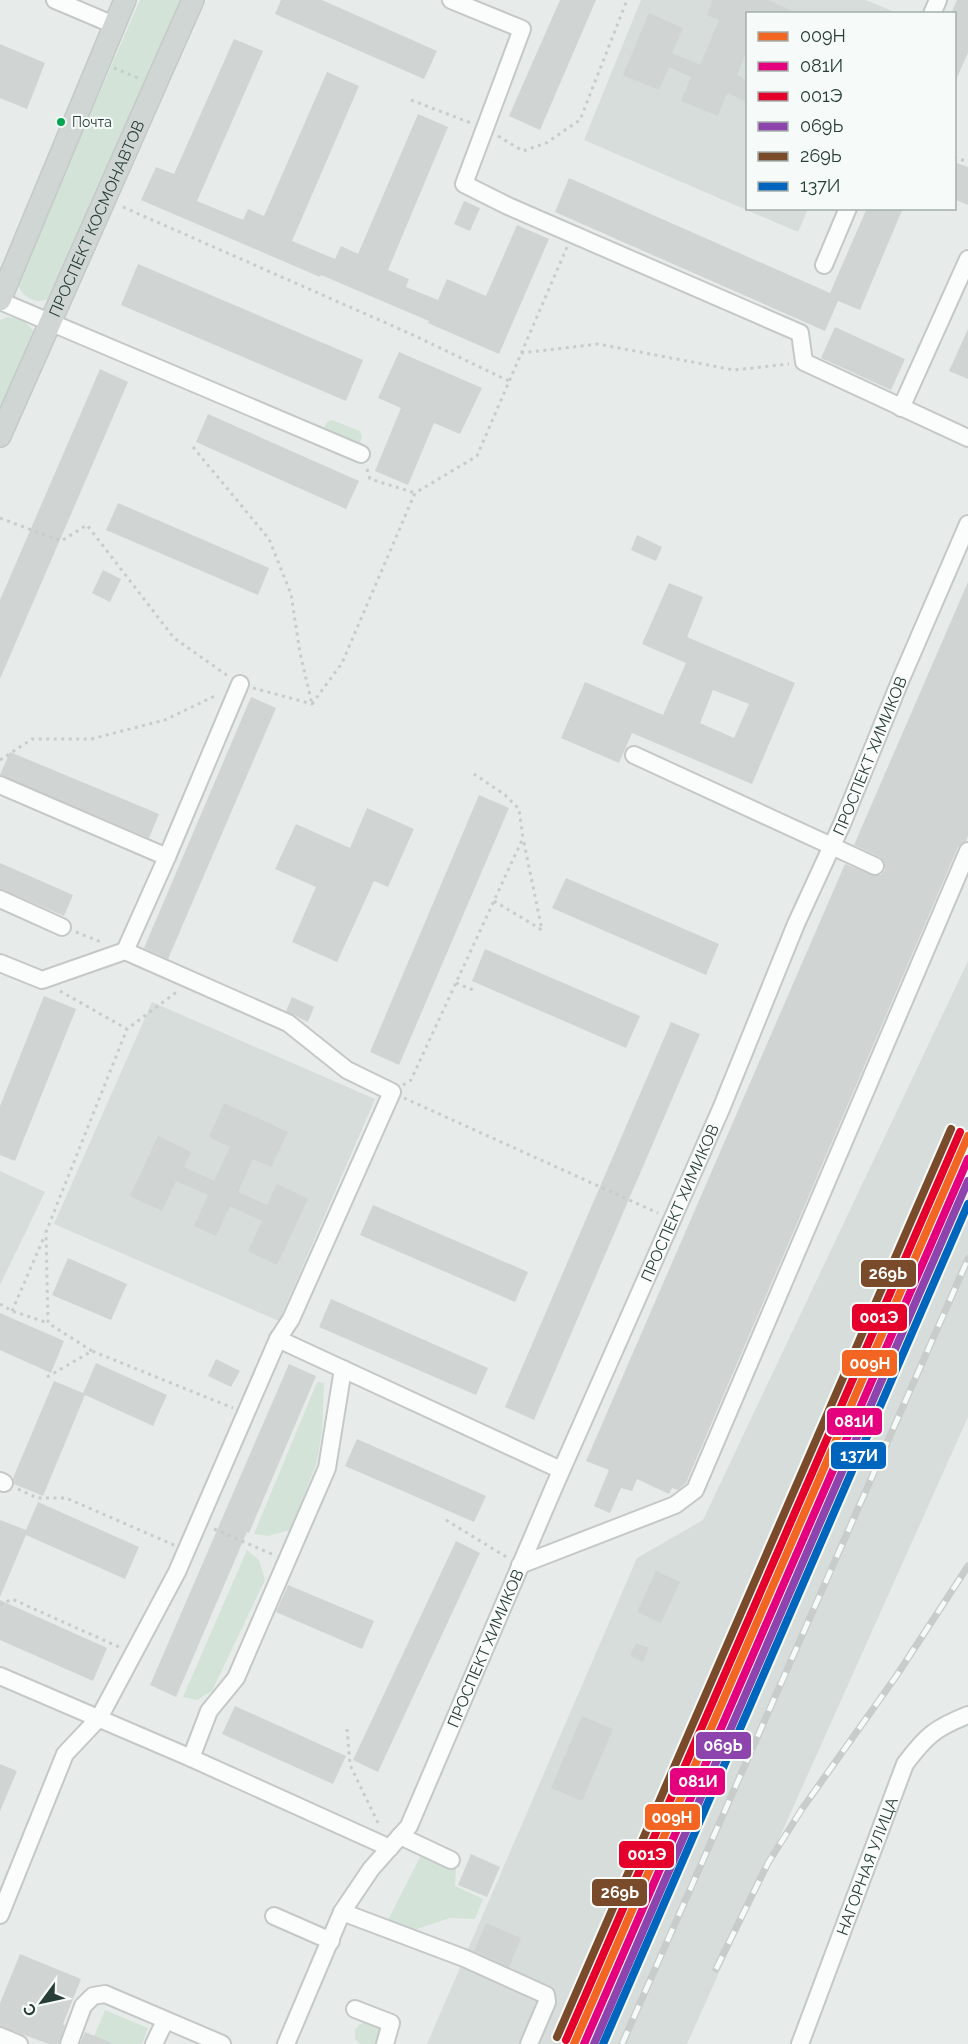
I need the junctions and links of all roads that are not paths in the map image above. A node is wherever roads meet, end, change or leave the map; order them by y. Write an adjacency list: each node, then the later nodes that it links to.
1 (55, 0): 5 (street)
2 (125, 0): 5 (main road)
3 (193, 0): 10 (main road, ПРОСПЕКТ КОСМОНАВТОВ)
4 (451, 0): 11 (street)
5 (114, 25): 9 (main road)
6 (847, 210): 8 (street)
7 (968, 259): 11 (street)
8 (824, 265)
9 (0, 301): 10 (street)
10 (51, 322): 12 (main road, ПРОСПЕКТ КОСМОНАВТОВ); 14 (street)
11 (901, 408): 13 (street)
12 (0, 436)
13 (968, 438)
14 (361, 454)
15 (968, 524): 19 (street, ПРОСПЕКТ ХИМИКОВ)
16 (240, 684): 21 (street)
17 (634, 755): 19 (street)
18 (0, 785): 21 (street)
19 (831, 847): 22 (street); 29 (street, ПРОСПЕКТ ХИМИКОВ)
20 (968, 851): 30 (street)
21 (167, 857): 25 (street)
22 (874, 866)
23 (0, 899): 24 (street)
24 (62, 927)
25 (125, 951): 26 (street); 27 (street)
26 (0, 963)
27 (278, 1339): 28 (street); 33 (street)
28 (343, 1369): 29 (street); 34 (street)
29 (561, 1470): 30 (street, ПРОСПЕКТ ХИМИКОВ)
30 (520, 1565): 35 (street, ПРОСПЕКТ ХИМИКОВ)
31 (0, 1676): 33 (street)
32 (968, 1715): 51 (street, НАГОРНАЯ УЛИЦА)
33 (99, 1718): 34 (street); 38 (street)
34 (191, 1758): 35 (street)
35 (395, 1842): 36 (street); 37 (street, ПРОСПЕКТ ХИМИКОВ)
36 (451, 1860)
37 (342, 1911): 40 (street, ПРОСПЕКТ ХИМИКОВ); 50 (street)
38 (0, 1915)
39 (274, 1916): 40 (street)
40 (330, 1941): 48 (street, ПРОСПЕКТ ХИМИКОВ)
41 (355, 2009): 49 (street)
42 (165, 2021): 45 (street); 46 (street); 47 (street)
43 (0, 2036): 44 (street)
44 (20, 2044)
45 (69, 2044)
46 (154, 2044)
47 (222, 2044)
48 (286, 2044)
49 (385, 2044)
50 (529, 2044)
51 (800, 2044)

